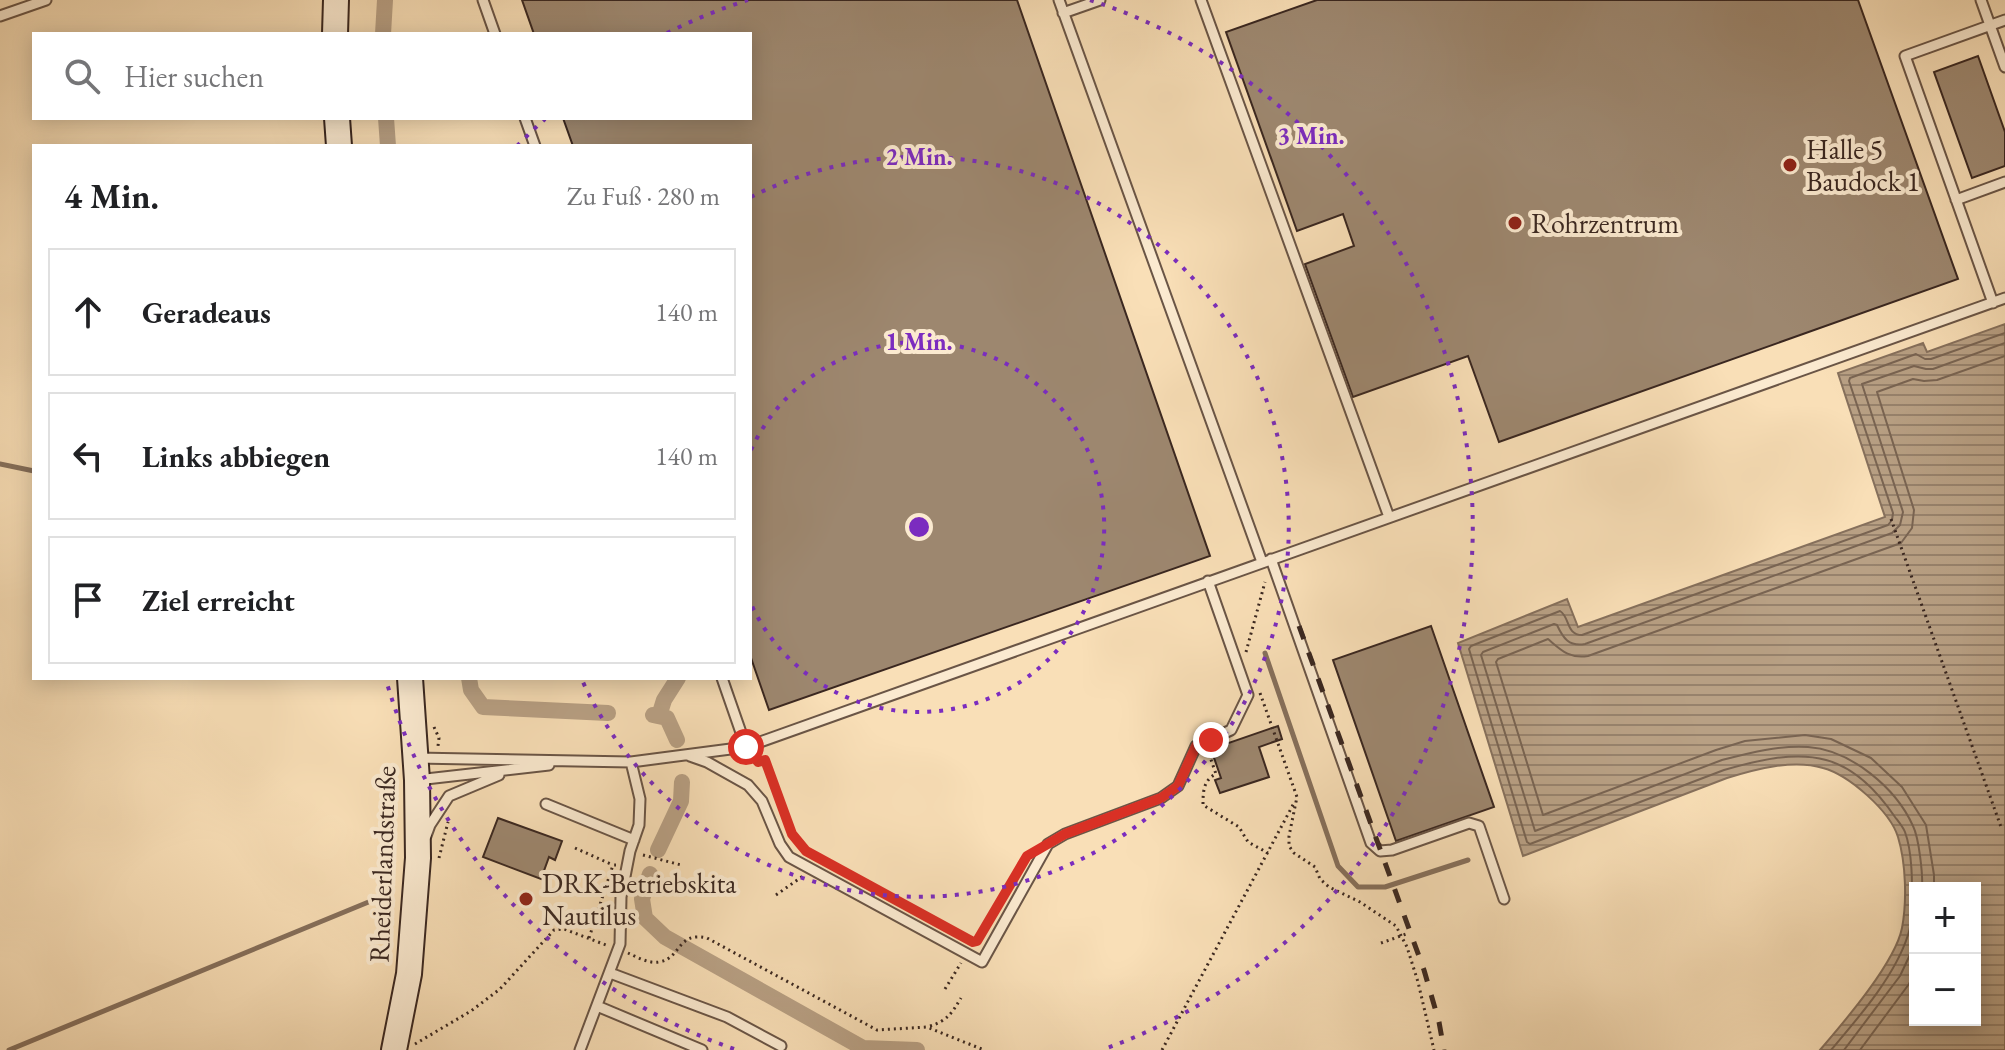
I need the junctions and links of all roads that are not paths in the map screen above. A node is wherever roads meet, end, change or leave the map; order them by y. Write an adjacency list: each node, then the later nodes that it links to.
1 (336, 0): 12 (main road)
2 (483, 0): 13 (lane)
3 (1059, 0): 8 (lane)
4 (1100, 0): 8 (lane)
5 (1201, 0): 23 (lane)
6 (1981, 0): 11 (lane)
7 (40, 1): 9 (lane)
8 (1063, 13): 24 (lane)
9 (0, 16)
10 (2005, 20): 11 (lane)
11 (1990, 26): 14 (lane); 20 (lane)
12 (335, 32)
13 (494, 32)
14 (2005, 67)
15 (337, 120): 17 (main road)
16 (526, 120): 18 (lane)
17 (339, 144)
18 (534, 144)
19 (2005, 182): 20 (lane)
20 (1956, 200): 22 (lane)
21 (2005, 298): 22 (lane)
22 (1993, 303): 23 (lane)
23 (1389, 517): 24 (lane)
24 (1267, 560): 25 (lane); 37 (lane)
25 (1208, 581): 28 (lane); 29 (lane)
26 (410, 680): 32 (main road, Rheiderlandstraße)
27 (723, 680): 28 (lane)
28 (746, 747): 29 (lane)
29 (687, 755): 31 (lane)
30 (576, 761): 31 (lane); 32 (lane); 33 (lane)
31 (631, 762): 35 (lane)
32 (416, 769): 33 (lane); 36 (main road, Rheiderlandstraße)
33 (508, 771): 36 (lane)
34 (546, 804): 35 (lane)
35 (634, 840): 38 (lane)
36 (418, 858): 41 (main road, Rheiderlandstraße)
37 (1504, 899)
38 (610, 973): 39 (lane); 40 (lane)
39 (597, 1006): 42 (lane); 43 (lane)
40 (781, 1046)
41 (401, 1048)
42 (580, 1050)
43 (702, 1050)

